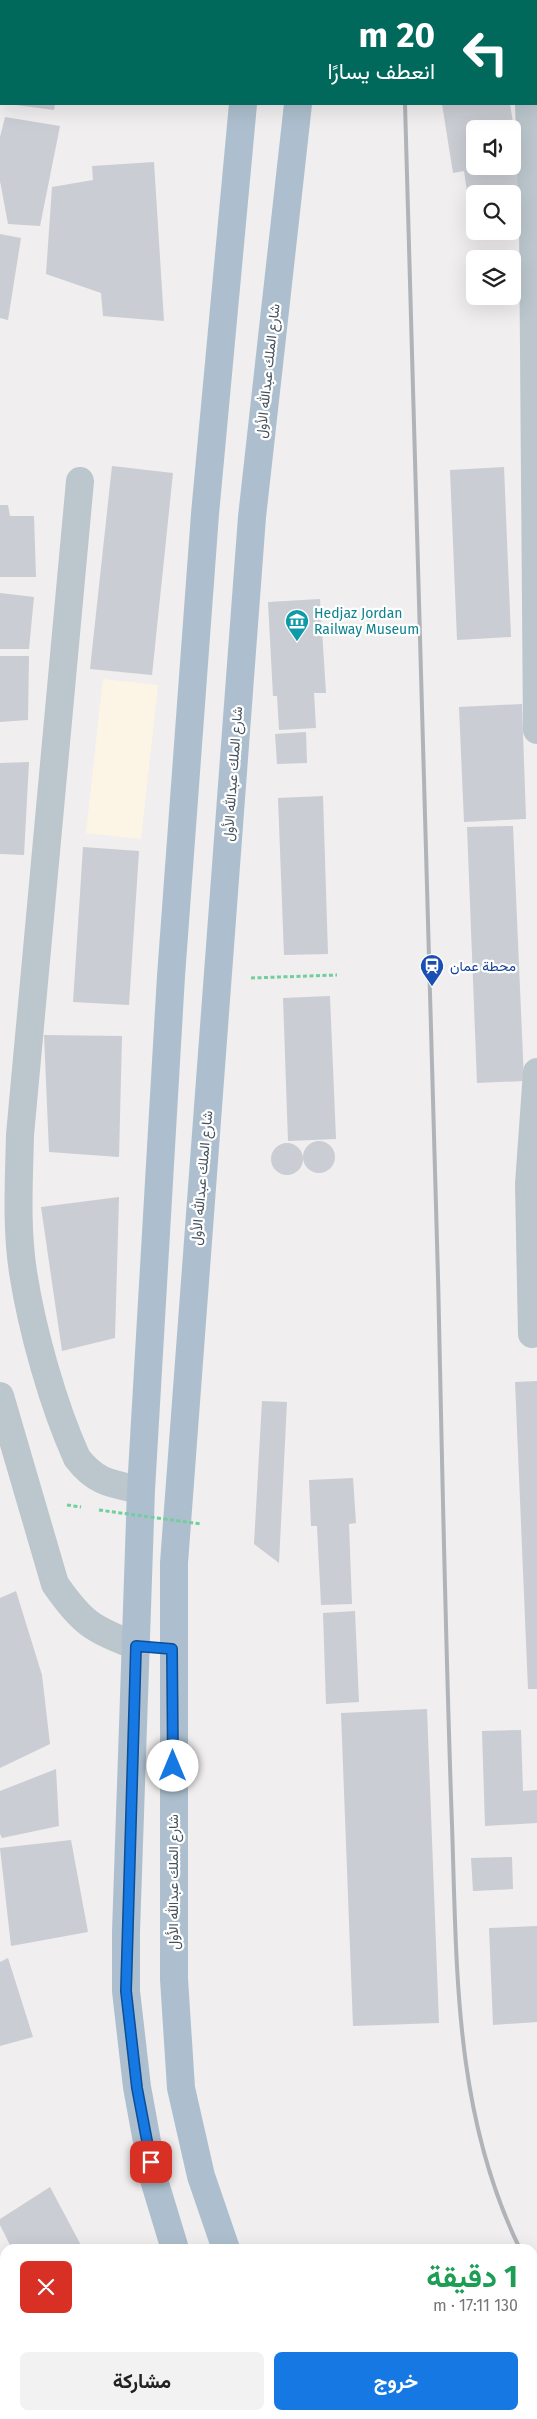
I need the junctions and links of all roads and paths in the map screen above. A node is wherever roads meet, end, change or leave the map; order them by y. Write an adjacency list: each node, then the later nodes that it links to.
1 (243, 105): 11 (main road)
2 (298, 105): 7 (main road, شارع الملك عبدالله الأول)
3 (529, 105): 5 (street)
4 (80, 481): 11 (street)
5 (537, 730)
6 (337, 975): 7 (path)
7 (218, 980): 15 (main road, شارع الملك عبدالله الأول)
8 (537, 1072): 9 (street)
9 (532, 1334)
10 (0, 1396): 14 (street)
11 (141, 1490): 14 (main road)
12 (99, 1510): 13 (path, bridge)
13 (201, 1524)
14 (136, 1646): 15 (main road); 16 (main road)
15 (172, 1649): 17 (main road, شارع الملك عبدالله الأول)
16 (174, 2244)
17 (224, 2244)

